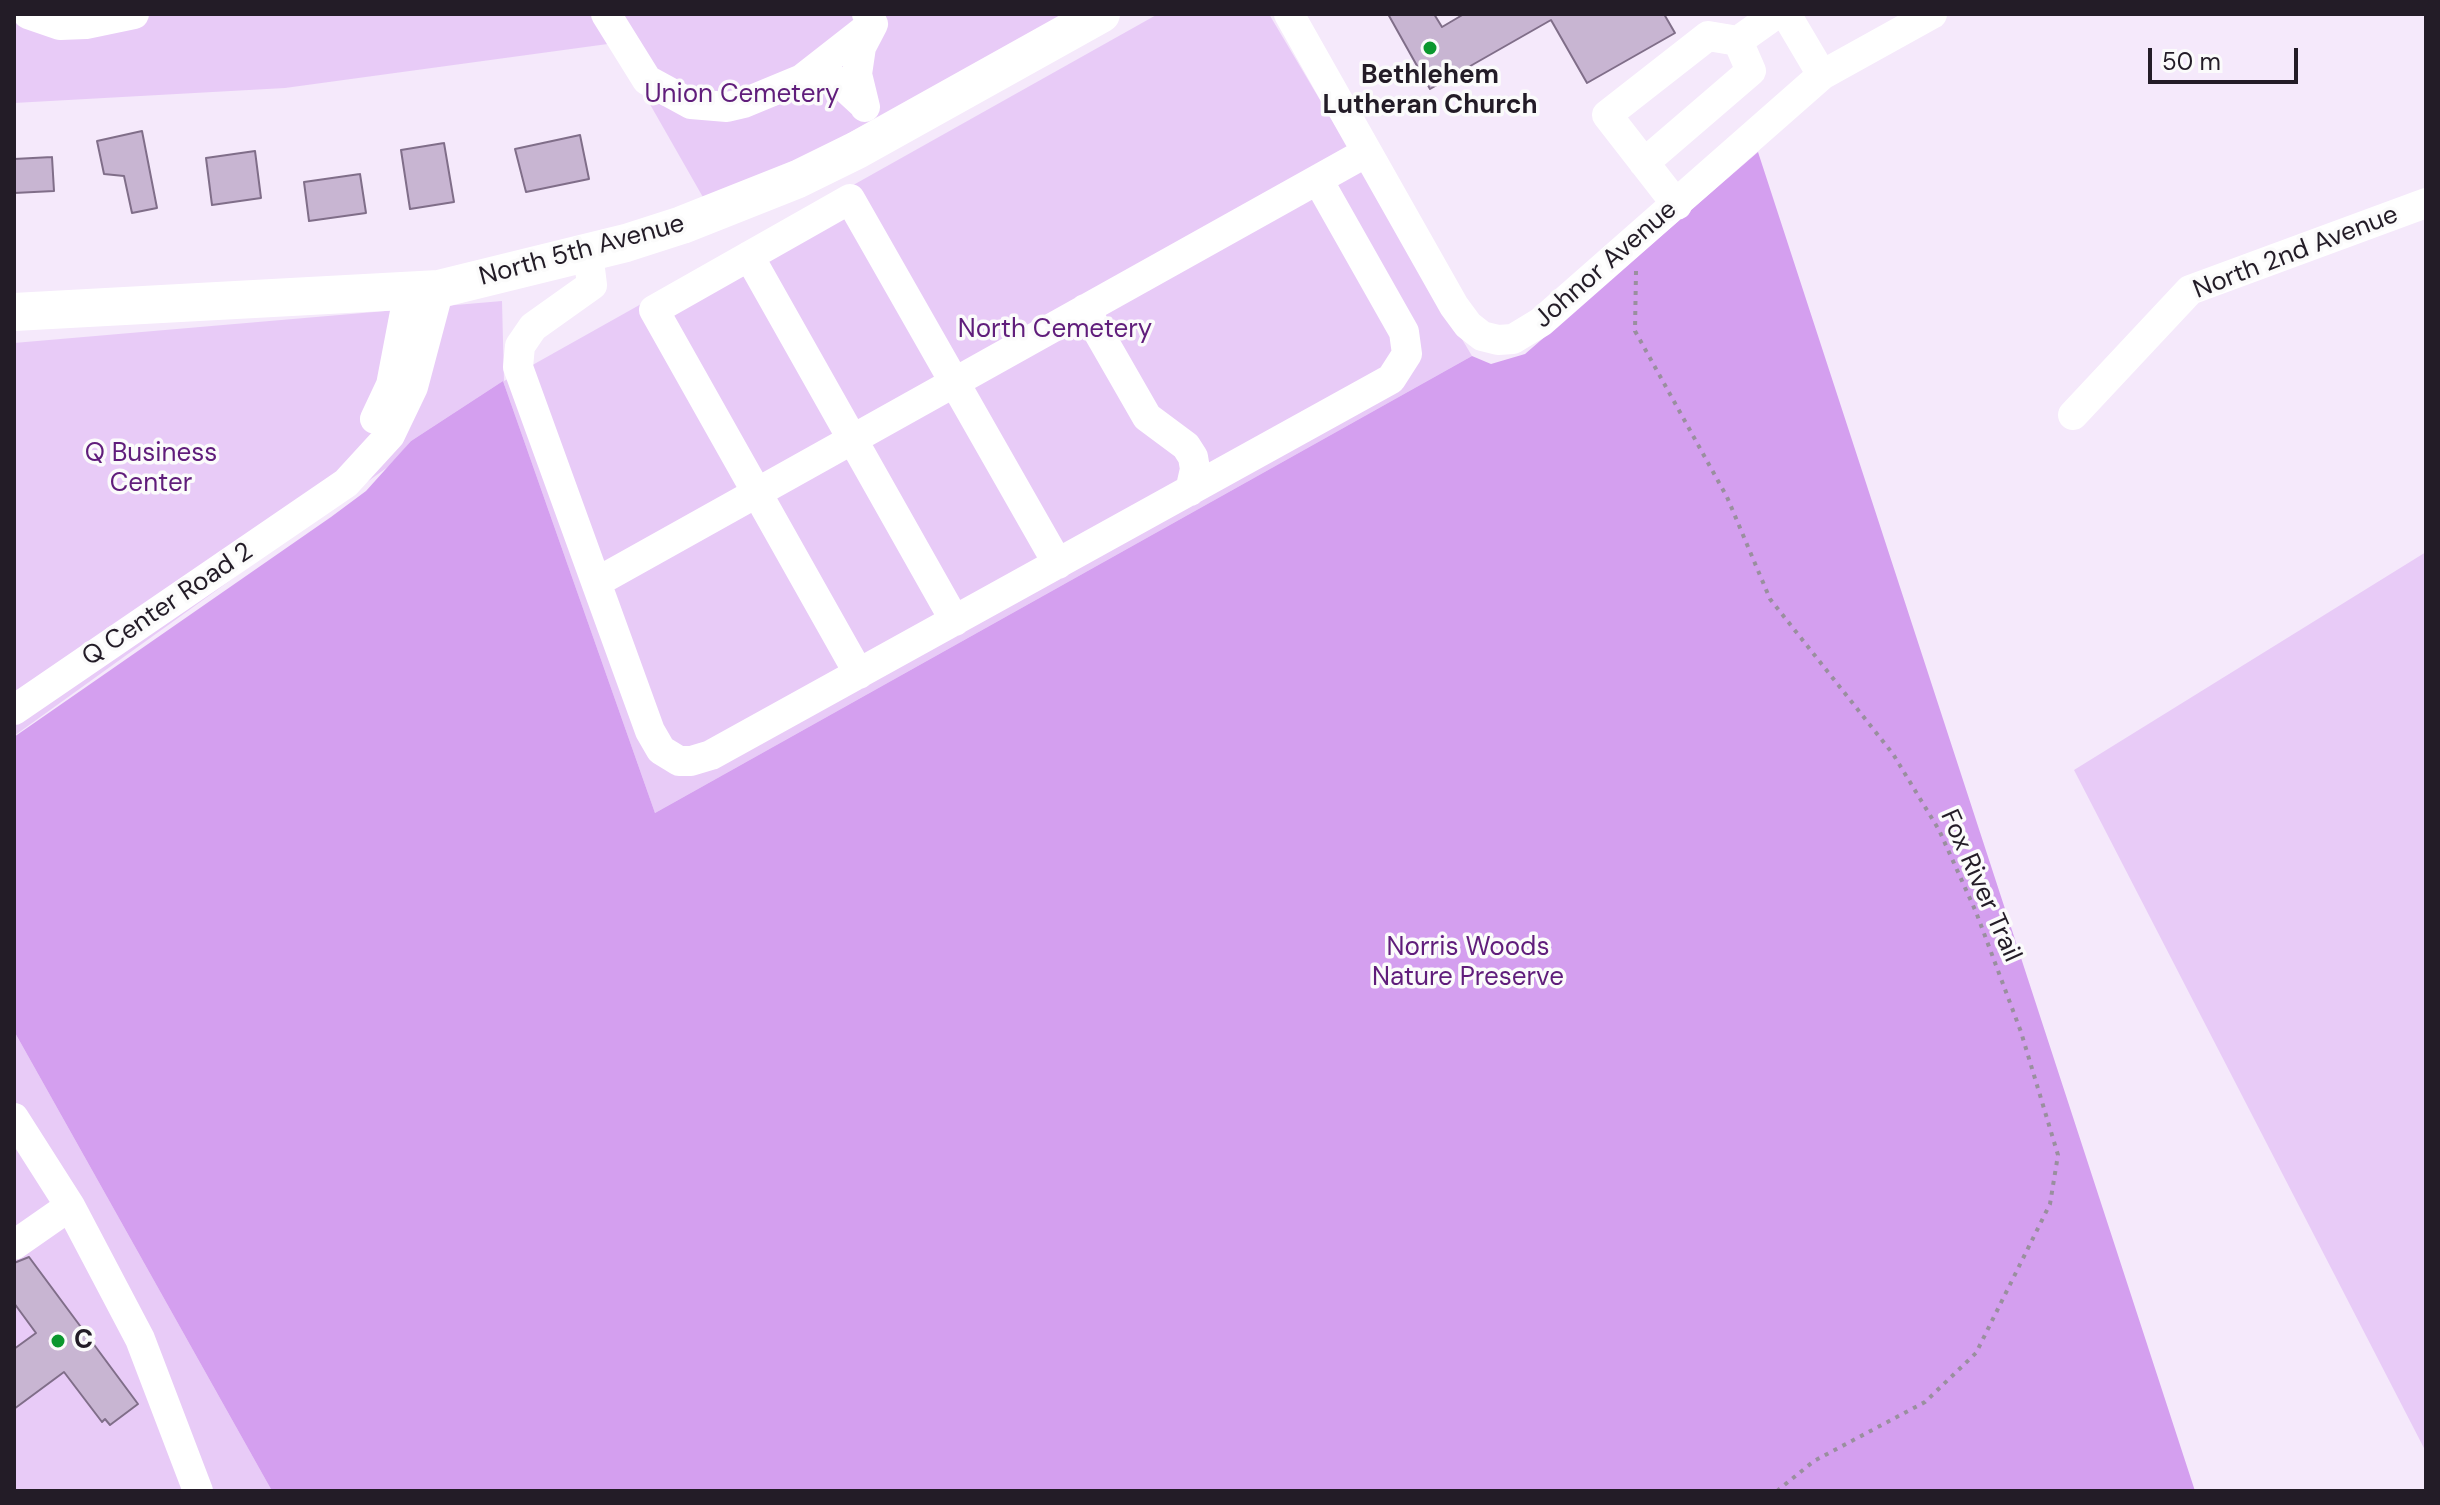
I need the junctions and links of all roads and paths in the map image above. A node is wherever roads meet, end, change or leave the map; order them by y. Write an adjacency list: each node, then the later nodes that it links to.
1 (28, 14): 2 (street)
2 (134, 14)
3 (606, 14): 12 (street)
4 (1101, 14): 14 (main road, North 5th Avenue)
5 (1289, 14): 15 (street, Johnor Avenue)
6 (1776, 14): 10 (street)
7 (1786, 14): 11 (street)
8 (1932, 14): 11 (street, Johnor Avenue)
9 (875, 17): 12 (street); 13 (street)
10 (1738, 41): 16 (street); 16 (street)
11 (1822, 75): 19 (street, Johnor Avenue)
12 (802, 79): 13 (street)
13 (863, 104): 14 (street)
14 (882, 136): 21 (main road, North 5th Avenue)
15 (1367, 152): 17 (street); 20 (street, Johnor Avenue)
16 (1644, 163): 19 (street)
17 (1318, 180): 24 (street); 29 (street)
18 (2426, 203): 27 (street, North 2nd Avenue)
19 (1677, 205): 20 (street, Johnor Avenue)
20 (1628, 249): 40 (path, Fox River Trail)
21 (588, 253): 23 (main road, North 5th Avenue); 32 (street)
22 (749, 256): 26 (street); 28 (street); 30 (street)
23 (424, 290): 25 (main road, North 5th Avenue); 35 (street, Q Center Road 2)
24 (1085, 309): 26 (street); 29 (street)
25 (14, 312)
26 (956, 382): 28 (street); 31 (street)
27 (2073, 415)
28 (852, 439): 30 (street); 33 (street)
29 (1190, 491): 31 (street)
30 (758, 492): 32 (street); 34 (street)
31 (1058, 564): 33 (street)
32 (597, 582): 34 (street)
33 (955, 621): 34 (street)
34 (859, 674)
35 (14, 710)
36 (14, 1118): 37 (street)
37 (70, 1206): 38 (street); 39 (street)
38 (14, 1245)
39 (198, 1491)
40 (1777, 1491)

